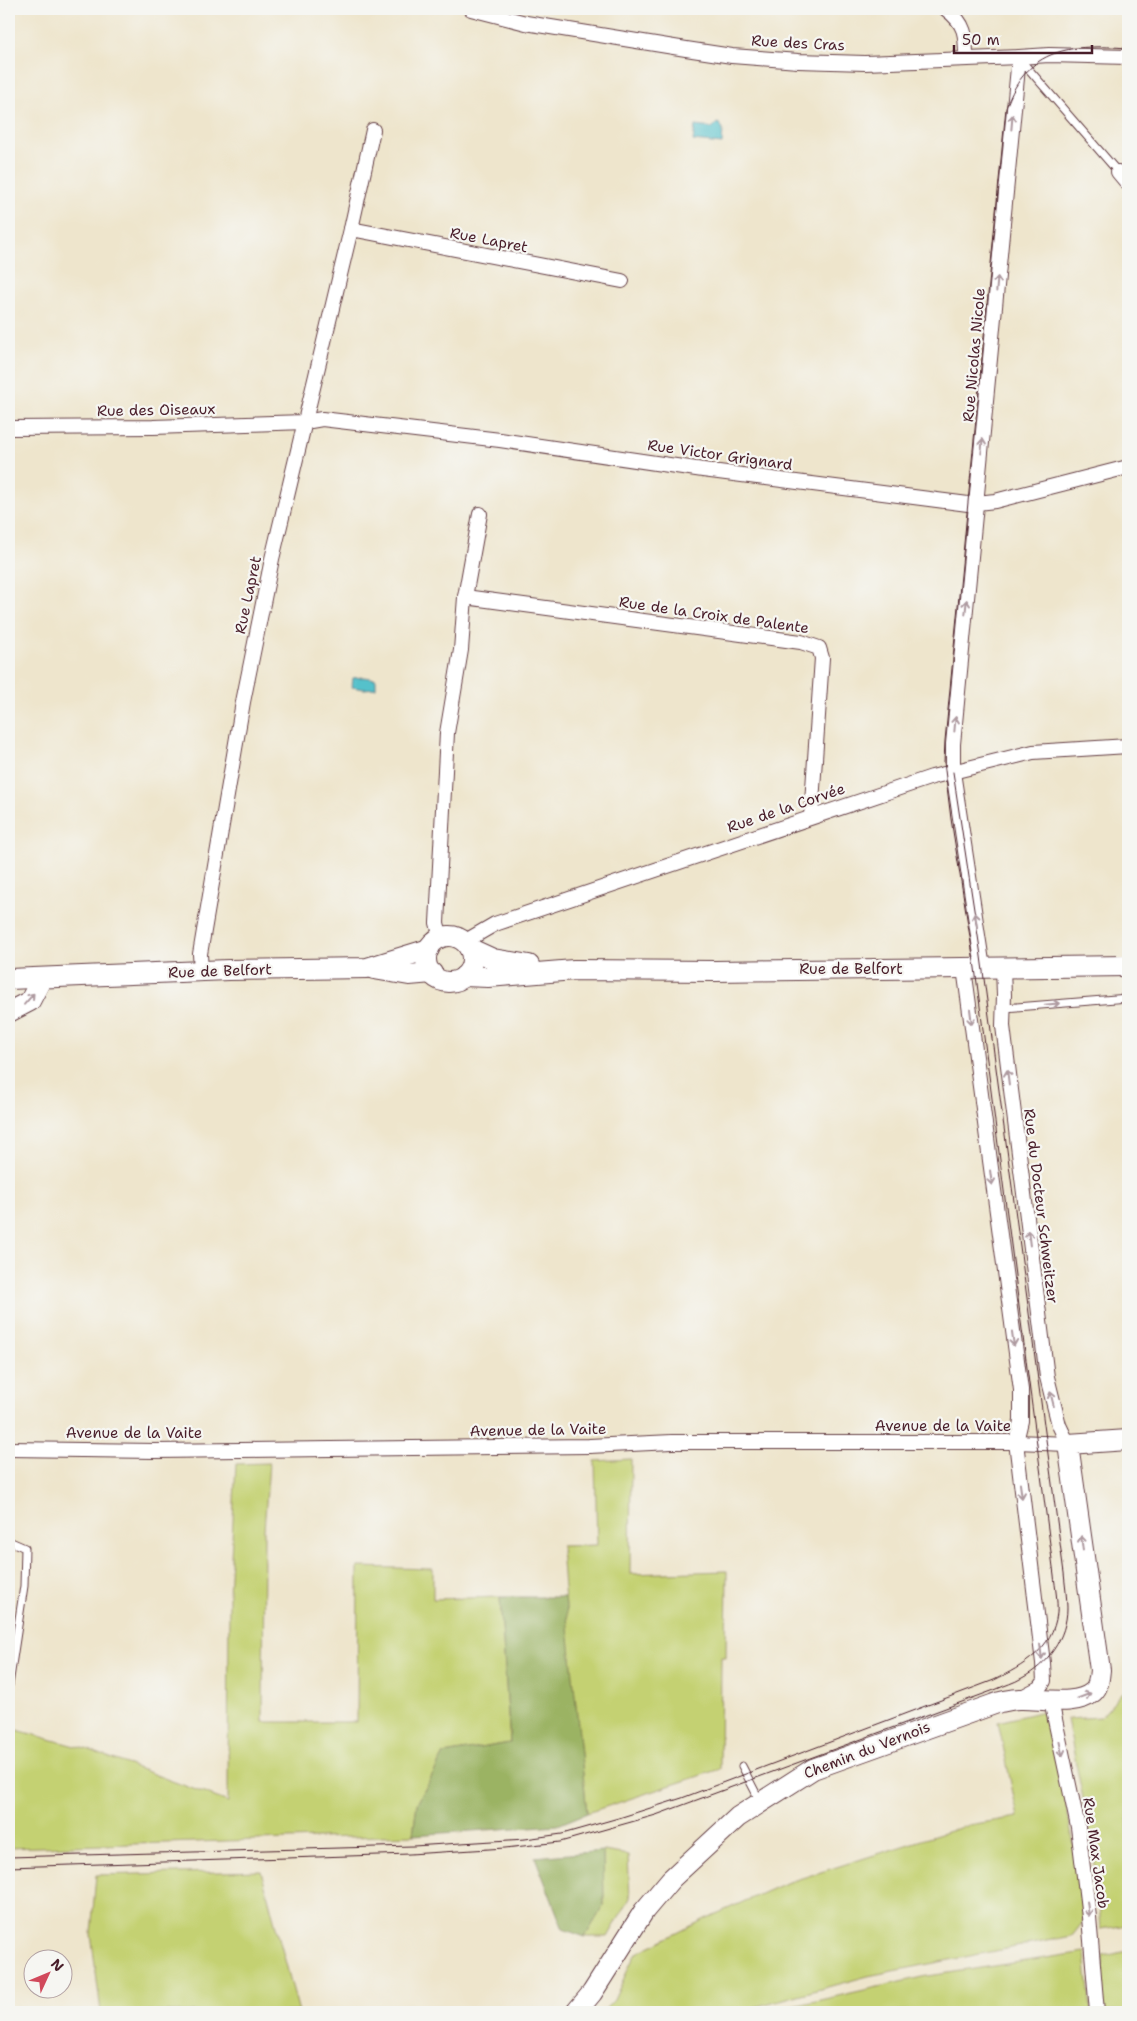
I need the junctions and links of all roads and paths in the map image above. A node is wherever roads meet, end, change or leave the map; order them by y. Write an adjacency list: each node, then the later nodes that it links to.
1 (470, 9): 5 (street, Rue des Cras)
2 (946, 9): 5 (street)
3 (1019, 57): 4 (street, Rue des Cras); 5 (street, Rue des Cras); 7 (lane); 14 (street, Rue Nicolas Nicole, one-way to 3)
4 (1128, 57)
5 (966, 59)
6 (373, 130): 9 (street, Rue Lapret)
7 (1118, 172): 8 (street)
8 (1128, 184)
9 (351, 229): 10 (street, Rue Lapret); 11 (street, Rue Lapret)
10 (622, 281)
11 (304, 422): 12 (street, Rue des Oiseaux); 14 (street, Rue Victor Grignard); 26 (street, Rue Lapret)
12 (9, 428)
13 (1128, 467): 14 (street, Rue Victor Grignard)
14 (977, 504): 18 (street, Rue Nicolas Nicole, one-way to 14)
15 (480, 514): 16 (street)
16 (465, 597): 19 (street, Rue de la Croix de Palente); 20 (street)
17 (1128, 746): 18 (street, Rue de la Corvée)
18 (953, 772): 19 (street, Rue de la Corvée); 24 (street, Rue Nicolas Nicole, one-way to 18)
19 (811, 817): 21 (street, Rue de la Corvée)
20 (435, 943): 21 (main road); 23 (main road, Rue de Belfort); 27 (main road)
21 (467, 945): 25 (main road, Rue de Belfort); 28 (main road)
22 (1128, 966): 24 (main road, Rue de Belfort)
23 (367, 968): 26 (main road, Rue de Belfort); 27 (main road)
24 (983, 968): 25 (main road, Rue de Belfort); 32 (street, Rue du Docteur Schweitzer); 35 (street, one-way to 35)
25 (574, 970): 28 (main road, Rue de Belfort)
26 (201, 971): 29 (main road, Rue de Belfort)
27 (432, 973): 28 (main road)
28 (464, 976)
29 (42, 978): 30 (main road, Rue de Belfort); 33 (main road, one-way to 29)
30 (9, 979)
31 (1128, 998): 32 (lane, one-way to 31)
32 (1004, 1008): 36 (street, Rue du Docteur Schweitzer, one-way to 32)
33 (9, 1012)
34 (1128, 1440): 36 (main road)
35 (1016, 1442): 36 (street, Avenue de la Vaite); 37 (street, Avenue de la Vaite); 40 (street, Chemin du Vernois, one-way to 40)
36 (1068, 1444): 41 (main road, Chemin du Vernois, one-way to 36)
37 (9, 1448)
38 (9, 1541): 39 (lane)
39 (9, 1685)
40 (1019, 1698): 41 (main road, Chemin du Vernois); 43 (main road, Chemin du Vernois)
41 (1051, 1701): 45 (street, Rue Max Jacob, one-way to 45)
42 (742, 1766): 43 (lane)
43 (760, 1802): 44 (main road, Chemin du Vernois)
44 (576, 2012)
45 (1097, 2012)

